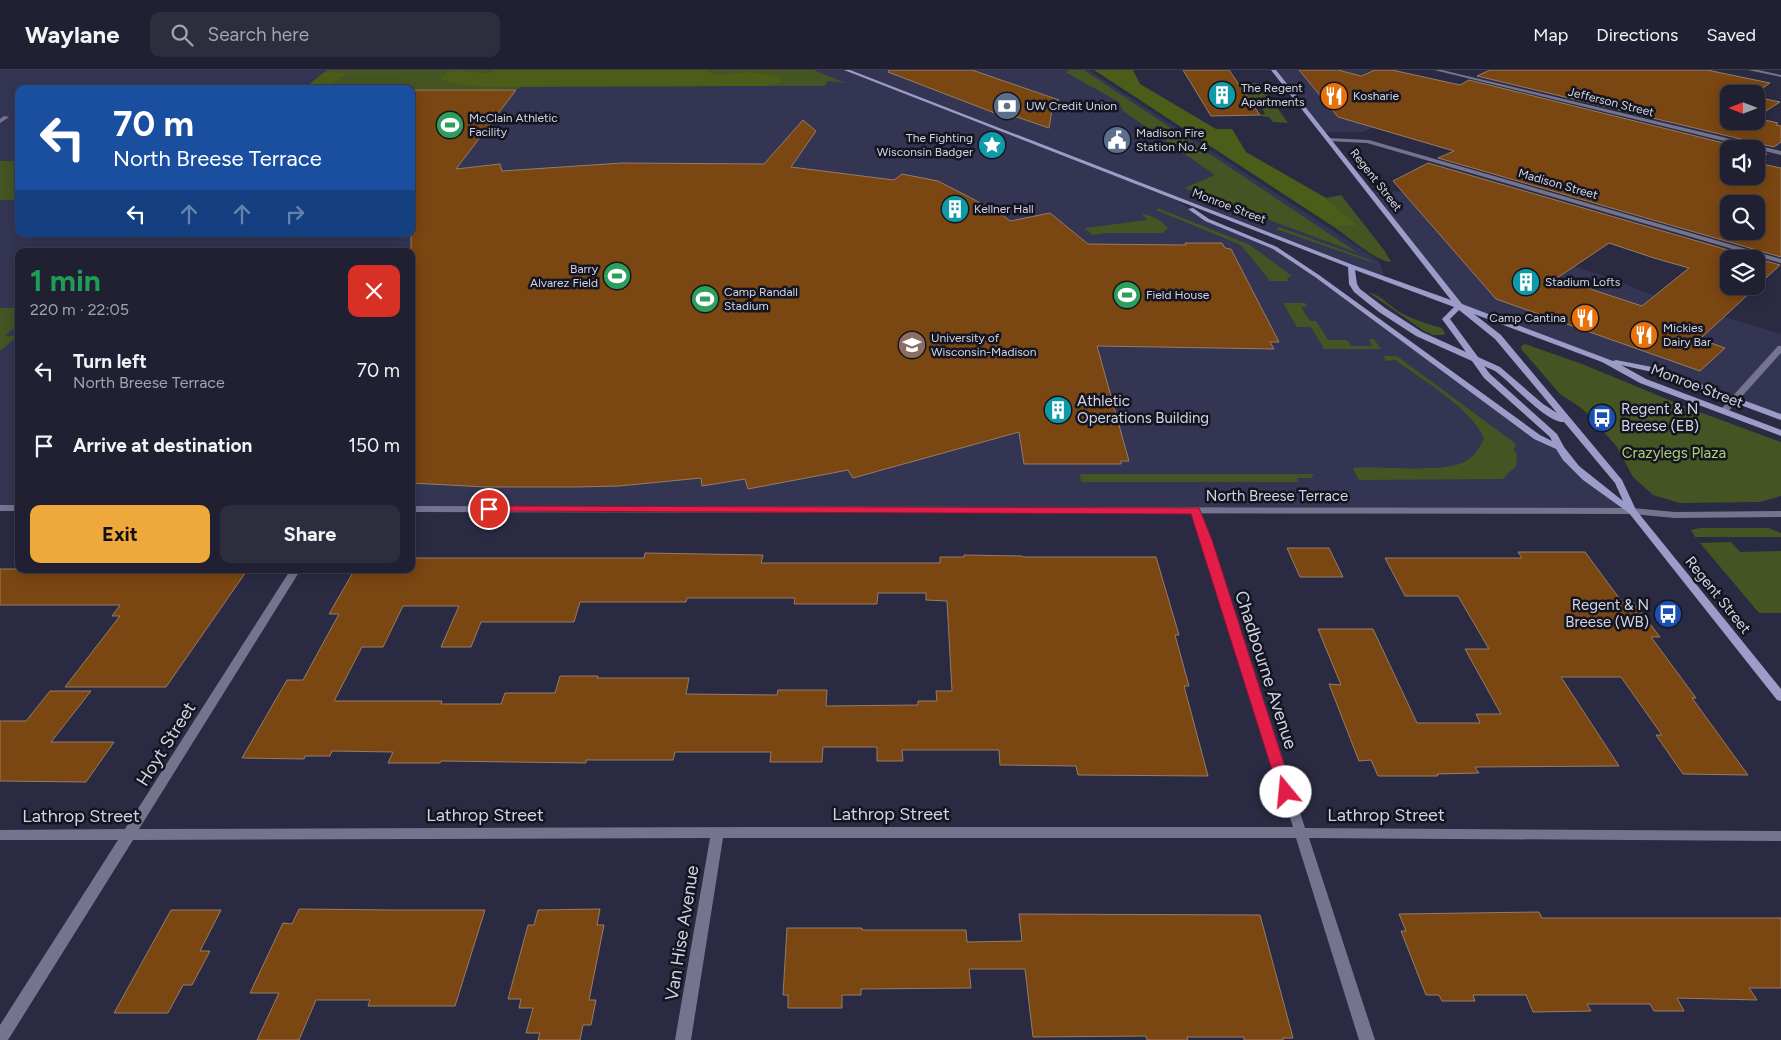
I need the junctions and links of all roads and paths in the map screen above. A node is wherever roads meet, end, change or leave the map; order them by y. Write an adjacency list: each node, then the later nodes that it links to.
1 (846, 70): 10 (main road, Monroe Street)
2 (1273, 70): 8 (main road, Regent Street)
3 (1436, 70): 9 (street, Jefferson Street)
4 (1750, 70): 5 (street)
5 (1781, 76)
6 (6, 117): 7 (street)
7 (0, 121)
8 (1328, 140): 11 (street, Madison Street); 13 (main road, Regent Street)
9 (1781, 153)
10 (1171, 196): 12 (main road, Monroe Street); 22 (main road)
11 (1781, 261)
12 (1350, 266): 13 (main road, Monroe Street); 15 (main road)
13 (1459, 306): 15 (main road, Regent Street); 16 (main road, Monroe Street); 20 (main road, Regent Street)
14 (1781, 348): 17 (street)
15 (1471, 356): 20 (main road); 22 (main road, Regent Street)
16 (1605, 360): 17 (main road, Monroe Street); 18 (main road, Monroe Street)
17 (1734, 399): 18 (street); 19 (main road, Monroe Street)
18 (1724, 411): 21 (main road, Monroe Street)
19 (1781, 417)
20 (1571, 426): 27 (main road, Regent Street)
21 (1781, 433)
22 (1558, 447): 27 (main road, Regent Street)
23 (0, 508): 24 (street)
24 (15, 508)
25 (415, 509): 26 (street, North Breese Terrace)
26 (1195, 510): 27 (street, North Breese Terrace); 32 (street, Chadbourne Avenue)
27 (1632, 511): 28 (street, North Breese Terrace); 30 (main road, Regent Street)
28 (1781, 514)
29 (294, 573): 34 (street, Hoyt Street)
30 (1781, 697)
31 (717, 833): 32 (street, Lathrop Street); 34 (street, Lathrop Street); 37 (street, Van Hise Avenue)
32 (1299, 834): 35 (street, Lathrop Street); 38 (street, Chadbourne Avenue)
33 (0, 835): 34 (street, Lathrop Street)
34 (130, 835): 36 (street, Hoyt Street)
35 (1781, 836)
36 (0, 1039)
37 (684, 1040)
38 (1367, 1040)

